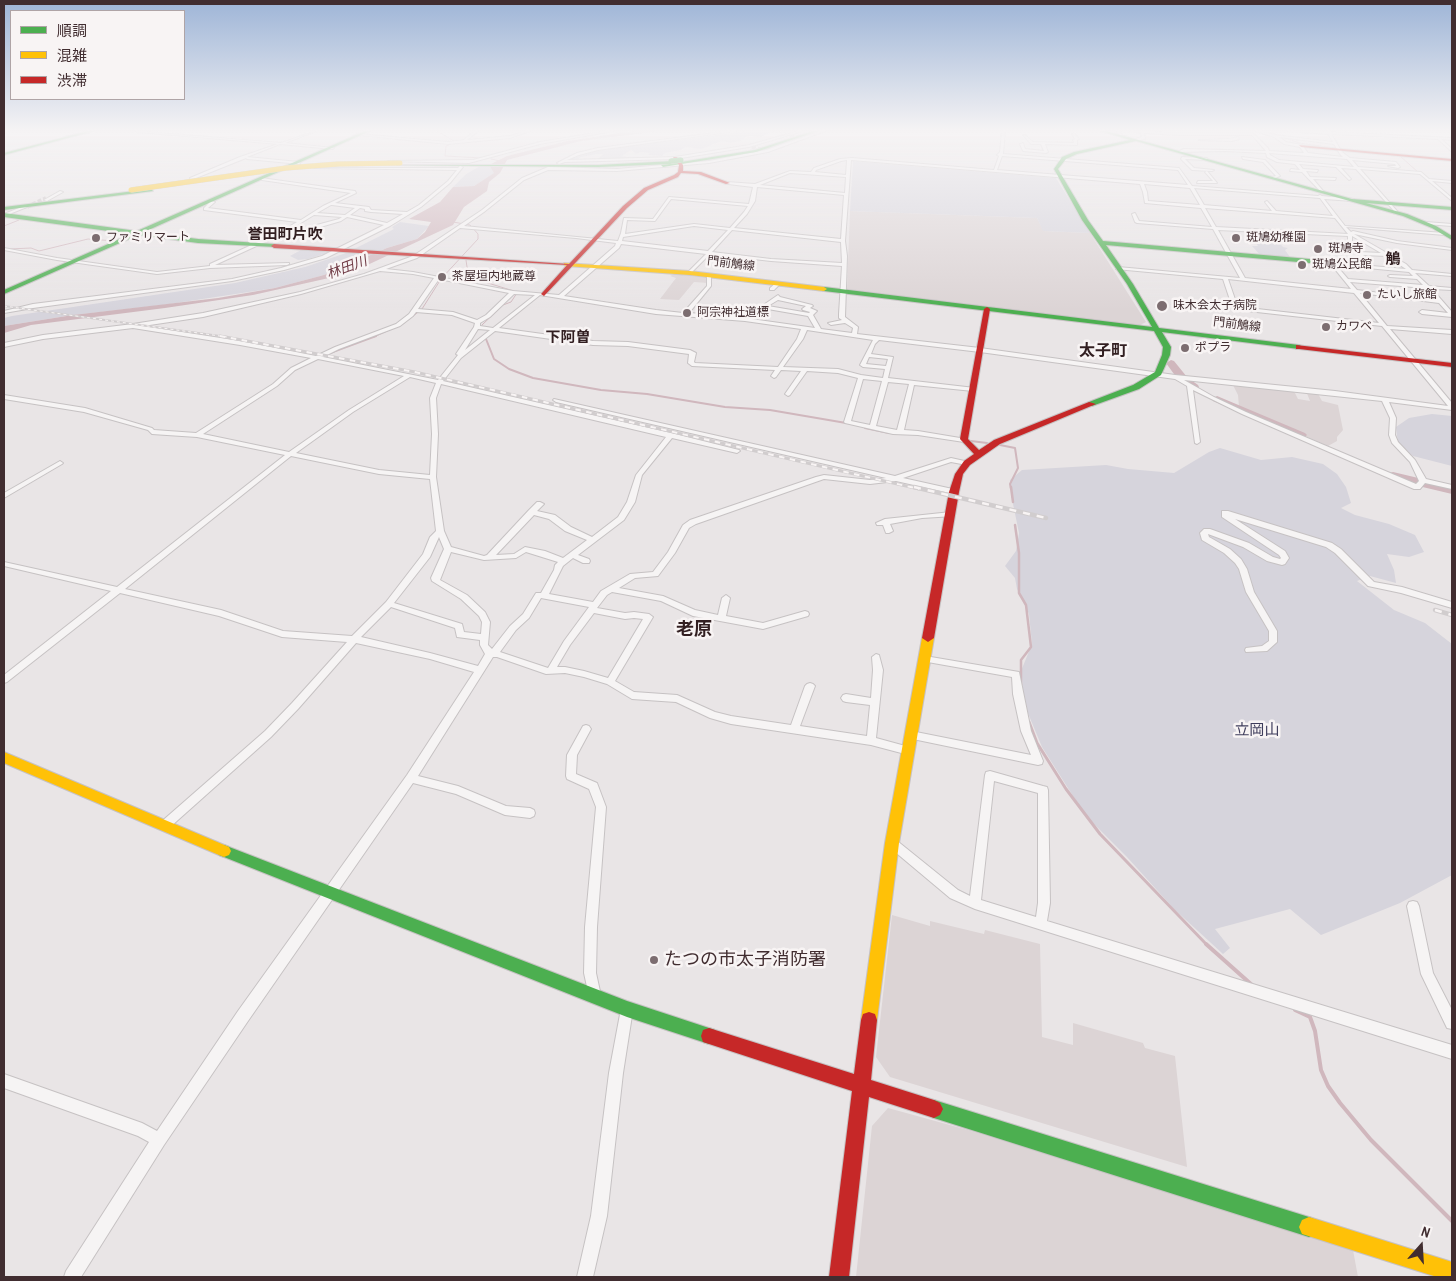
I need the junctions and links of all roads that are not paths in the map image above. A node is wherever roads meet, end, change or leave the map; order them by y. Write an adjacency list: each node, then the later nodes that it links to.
1 (134, 191): 30 (main road); 30 (main road)
2 (235, 191): 21 (main road)
3 (346, 191): 24 (street)
4 (440, 191): 33 (street)
5 (508, 191): 41 (street)
6 (645, 191): 49 (main road)
7 (753, 191): 25 (street)
8 (809, 191): 18 (street)
9 (846, 191): 18 (street)
10 (1067, 191): 52 (main road)
11 (1144, 191): 26 (street)
12 (1194, 191): 26 (street)
13 (1232, 191): 17 (street)
14 (1313, 191): 17 (main road)
15 (1377, 191): 23 (street)
16 (1441, 191): 20 (street)
17 (1320, 193): 19 (main road); 37 (street)
18 (846, 194): 50 (street)
19 (1353, 200): 23 (main road); 32 (main road)
20 (1452, 200)
21 (210, 202): 38 (street); 46 (main road)
22 (1268, 202): 31 (street)
23 (1387, 202): 29 (main road); 32 (street)
24 (331, 204): 28 (street); 34 (street)
25 (750, 205): 42 (street); 48 (street)
26 (1202, 206): 31 (street); 43 (street)
27 (26, 207): 30 (street)
28 (359, 207): 33 (street); 36 (street)
29 (1452, 208)
30 (5, 209): 46 (main road, 門前鵤線)
31 (1275, 212): 37 (street)
32 (1396, 212): 44 (main road)
33 (409, 213): 39 (street)
34 (314, 214): 36 (street); 38 (street)
35 (1134, 214): 43 (street)
36 (346, 216): 39 (street); 47 (street)
37 (1336, 217): 40 (street)
38 (302, 221): 47 (street)
39 (389, 225): 56 (street)
40 (1342, 226): 44 (street); 45 (street)
41 (460, 227): 49 (street); 59 (street)
42 (732, 229): 48 (street); 50 (street); 57 (street)
43 (1215, 229): 45 (street); 60 (street)
44 (1450, 232)
45 (1349, 233): 55 (street); 58 (street); 61 (street)
46 (135, 234): 53 (main road, 門前鵤線); 63 (main road)
47 (277, 236): 53 (street)
48 (621, 236): 51 (street)
49 (595, 239): 51 (street); 65 (main road)
50 (842, 241): 66 (street)
51 (620, 242): 57 (street); 68 (street)
52 (1101, 243): 60 (main road); 70 (main road)
53 (255, 245): 56 (main road, 門前鵤線); 69 (street)
54 (4, 249): 63 (street)
55 (1452, 249)
56 (342, 250): 59 (main road, 門前鵤線); 62 (street)
57 (710, 252): 66 (street); 73 (street)
58 (1359, 253): 61 (street); 67 (street)
59 (417, 254): 65 (main road, 門前鵤線); 71 (street)
60 (1229, 254): 64 (main road); 80 (street)
61 (1388, 255): 72 (street)
62 (324, 257): 69 (street); 98 (street)
63 (71, 261): 69 (street); 85 (main road)
64 (1332, 263): 67 (street); 81 (street)
65 (572, 264): 68 (main road, 門前鵤線); 88 (main road)
66 (844, 265): 87 (street)
67 (1370, 265): 72 (street)
68 (597, 266): 73 (main road, 門前鵤線); 89 (street)
69 (206, 267)
70 (1118, 268): 78 (street); 111 (main road)
71 (380, 270): 77 (street); 106 (street)
72 (1410, 270): 74 (street); 79 (street)
73 (690, 273): 75 (main road, 門前鵤線)
74 (1452, 274)
75 (709, 275): 87 (main road, 門前鵤線); 100 (street)
76 (1390, 276): 79 (street)
77 (437, 278): 86 (street); 95 (street)
78 (1225, 278): 80 (street); 107 (street)
79 (1418, 278): 82 (street)
80 (1244, 280): 84 (street)
81 (1346, 280): 82 (street); 84 (street)
82 (1428, 287): 83 (street); 92 (street)
83 (1452, 289)
84 (1354, 291): 92 (street); 107 (street)
85 (4, 292)
86 (513, 292): 88 (street); 105 (street)
87 (843, 292): 94 (main road, 門前鵤線); 104 (street)
88 (542, 294): 89 (street); 109 (street)
89 (559, 297): 100 (street)
90 (765, 298): 91 (street)
91 (776, 298): 101 (street); 101 (street)
92 (1442, 302): 97 (street)
93 (1428, 308): 97 (street)
94 (987, 309): 111 (main road, 門前鵤線); 116 (main road)
95 (415, 310): 105 (street); 118 (street)
96 (740, 310): 102 (street)
97 (1450, 311): 99 (street)
98 (4, 312)
99 (1422, 312)
100 (685, 314): 102 (street)
101 (810, 315): 110 (street)
102 (733, 318): 108 (street)
103 (832, 321): 104 (street)
104 (847, 321): 113 (street)
105 (478, 324): 109 (street); 119 (street)
106 (133, 326): 115 (street); 118 (street)
107 (1384, 326): 112 (street); 120 (street)
108 (805, 327): 110 (street); 123 (street)
109 (497, 329): 119 (street); 123 (street)
110 (819, 330): 113 (street)
111 (1157, 330): 120 (main road, 門前鵤線); 125 (main road)
112 (1452, 332)
113 (854, 335): 114 (street)
114 (877, 339): 116 (street); 117 (street)
115 (4, 345)
116 (980, 350): 125 (street); 135 (main road)
117 (868, 355): 122 (street); 122 (street)
118 (319, 358): 126 (street); 147 (street)
119 (459, 358): 131 (street)
120 (1413, 361): 121 (main road, 門前鵤線); 143 (street)
121 (1452, 365)
122 (888, 368): 130 (street)
123 (780, 369): 124 (street); 127 (street)
124 (806, 369): 128 (street); 136 (street)
125 (1156, 374): 129 (street); 152 (main road)
126 (410, 376): 131 (street); 151 (street)
127 (774, 376)
128 (861, 377): 130 (street); 144 (street)
129 (1179, 377): 133 (street); 140 (street)
130 (885, 379): 132 (street); 142 (street)
131 (440, 382): 146 (street); 155 (street)
132 (912, 382): 134 (street); 145 (street)
133 (1190, 387): 149 (street); 157 (street)
134 (951, 388): 135 (street); 137 (street)
135 (973, 389): 148 (main road)
136 (788, 394)
137 (948, 395)
138 (4, 397): 147 (street)
139 (556, 400): 156 (street)
140 (1384, 400): 143 (street); 157 (street)
141 (870, 401): 142 (street)
142 (879, 402): 144 (street)
143 (1452, 408)
144 (872, 428): 145 (street)
145 (900, 432): 148 (street)
146 (671, 435): 150 (street); 166 (street)
147 (197, 436): 151 (street)
148 (964, 440): 152 (main road)
149 (1197, 442)
150 (737, 451)
151 (290, 454): 155 (street); 173 (street)
152 (978, 454): 154 (main road)
153 (60, 463): 160 (street)
154 (967, 463): 156 (street); 159 (main road)
155 (433, 478): 164 (street)
156 (894, 479): 159 (street); 174 (street)
157 (1423, 481): 158 (street)
158 (1452, 487)
159 (954, 492): 163 (main road)
160 (4, 496)
161 (540, 504): 162 (street)
162 (532, 512): 166 (street); 169 (street)
163 (951, 514): 165 (street); 187 (main road)
164 (440, 531): 167 (street); 177 (street)
165 (889, 531)
166 (593, 540): 168 (street)
167 (448, 550): 169 (street); 182 (street)
168 (572, 555): 170 (street); 171 (street)
169 (490, 556): 170 (street)
170 (564, 561): 175 (street)
171 (586, 561)
172 (4, 564): 173 (street)
173 (120, 589): 183 (street); 190 (street)
174 (611, 589): 179 (street); 181 (street)
175 (544, 595): 179 (street); 185 (street)
176 (726, 598): 181 (street)
177 (389, 604): 182 (street); 183 (street)
178 (1452, 605): 184 (street)
179 (594, 608): 189 (street); 191 (street)
180 (805, 614): 181 (street)
181 (721, 619)
182 (483, 637): 185 (street)
183 (354, 640): 188 (street); 203 (street)
184 (1249, 650)
185 (492, 654): 188 (street); 189 (street)
186 (876, 657): 194 (street)
187 (924, 659): 197 (main road); 197 (street)
188 (480, 670): 201 (street)
189 (551, 670): 191 (street)
190 (4, 680)
191 (610, 682): 196 (street)
192 (810, 686): 196 (street)
193 (846, 698): 194 (street)
194 (875, 702): 198 (street)
195 (586, 728): 209 (street)
196 (794, 729): 198 (street)
197 (911, 735): 199 (main road)
198 (871, 741): 199 (street)
199 (909, 751): 204 (main road)
200 (4, 757): 203 (main road)
201 (411, 778): 202 (street); 205 (street)
202 (530, 813)
203 (165, 825): 205 (main road)
204 (892, 843): 206 (street); 214 (main road)
205 (330, 894): 209 (main road); 215 (street)
206 (975, 904): 208 (street); 208 (street)
207 (1413, 906): 211 (street)
208 (1041, 924): 212 (street)
209 (595, 996): 210 (main road)
210 (627, 1009): 214 (main road); 218 (street)
211 (1452, 1023)
212 (1452, 1052)
213 (4, 1080): 215 (street)
214 (861, 1086): 216 (main road); 219 (main road)
215 (159, 1140): 217 (street)
216 (1452, 1272)
217 (72, 1277)
218 (585, 1277)
219 (839, 1277)

